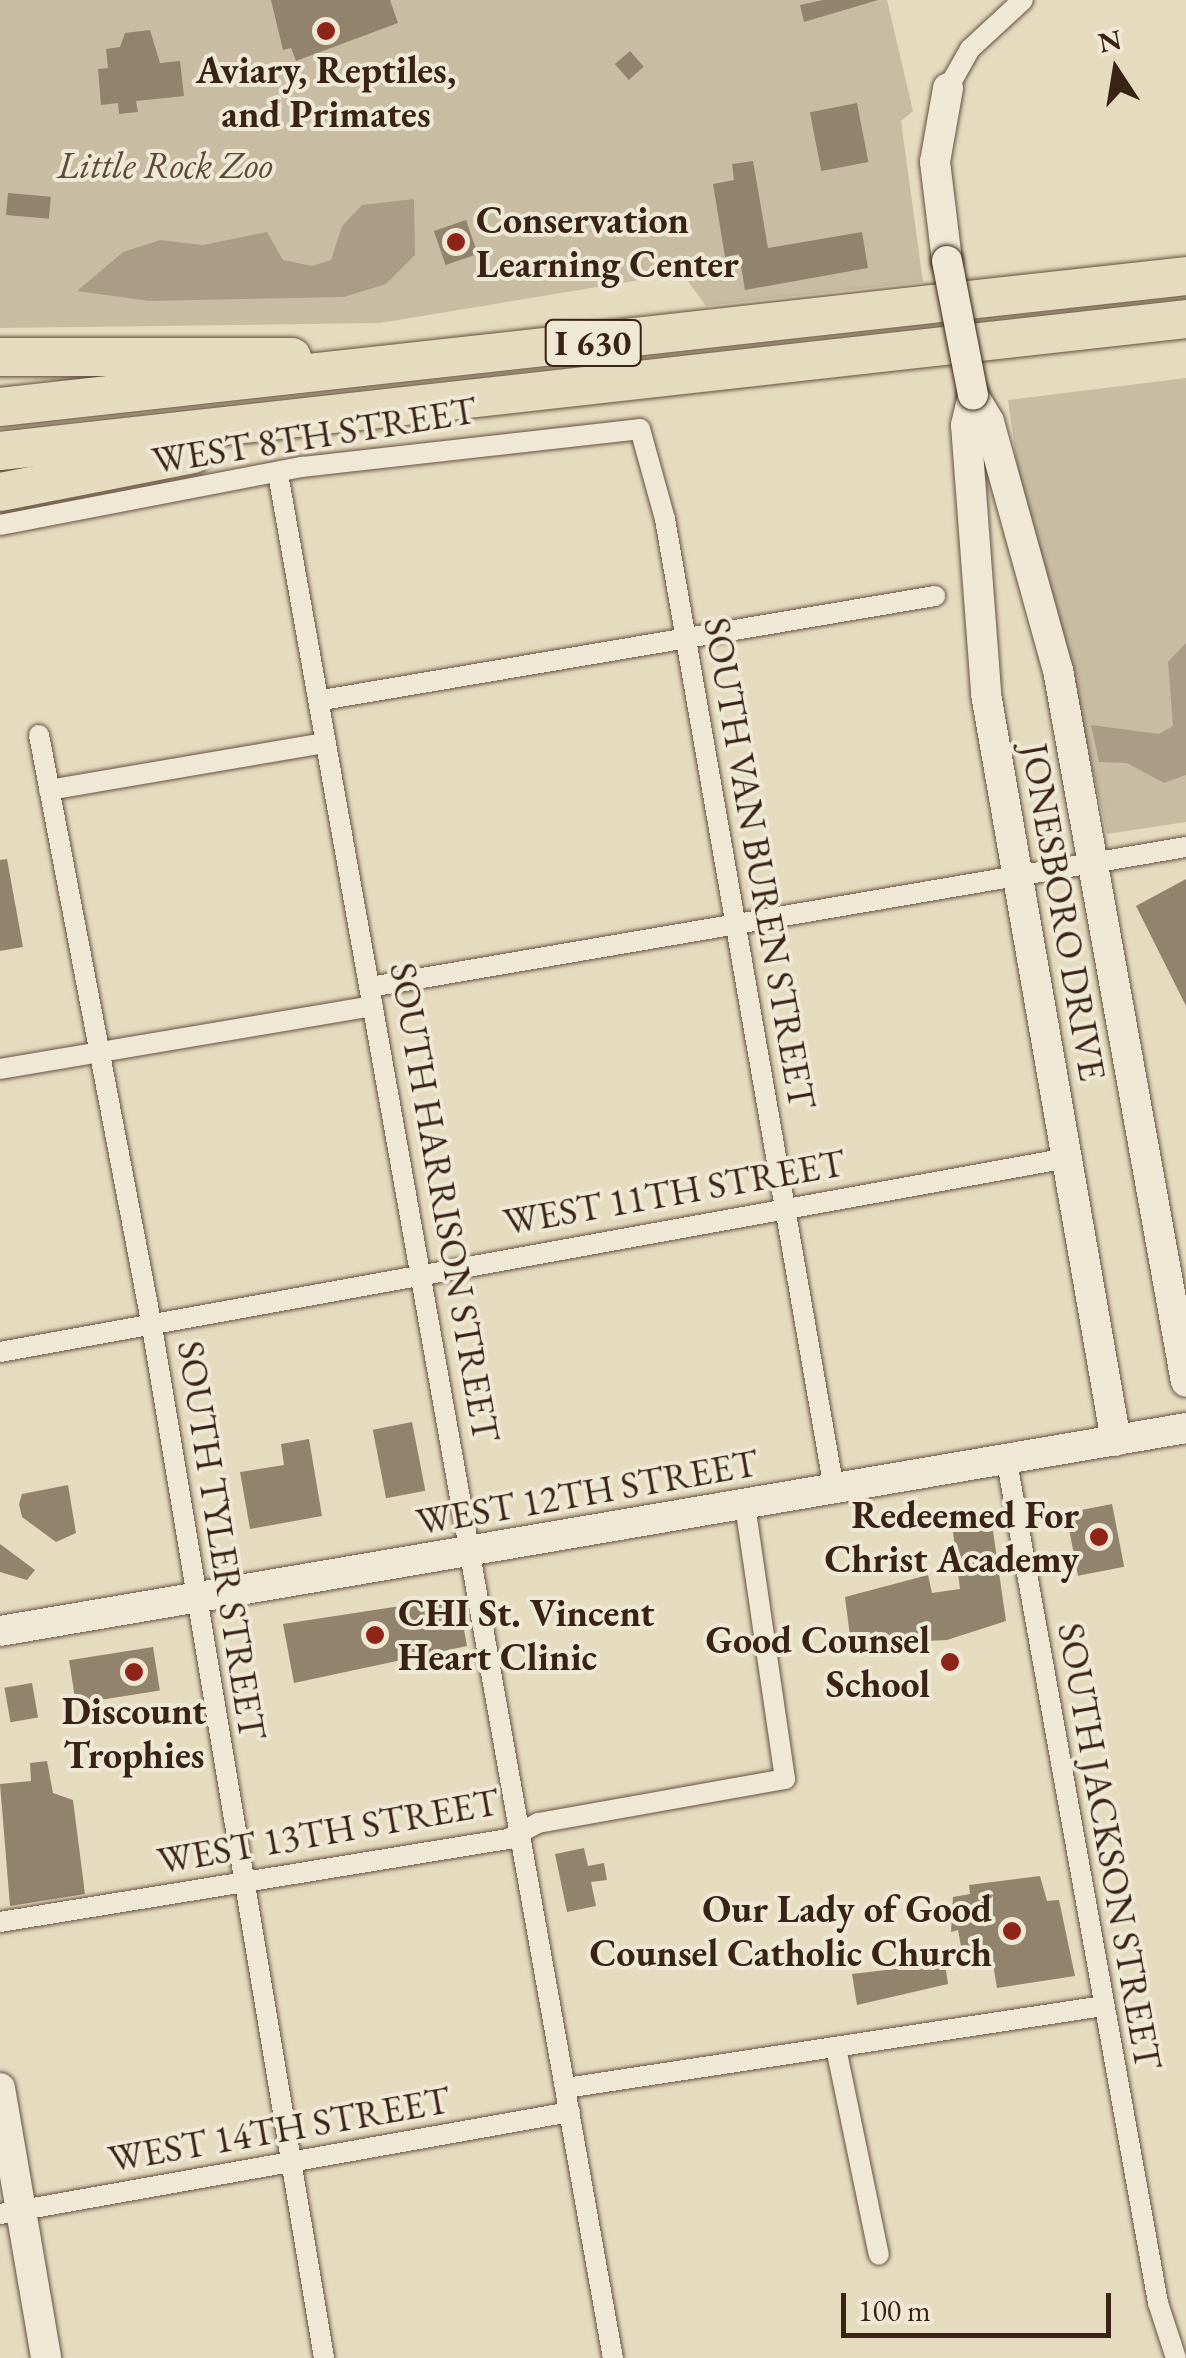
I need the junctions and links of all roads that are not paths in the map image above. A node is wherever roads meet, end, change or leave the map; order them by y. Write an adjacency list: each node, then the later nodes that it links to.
1 (1023, 0): 2 (street, JONESBORO DRIVE)
2 (948, 88): 7 (street, JONESBORO DRIVE, bridge)
3 (1186, 276): 6 (highway, I 630)
4 (1186, 319): 9 (highway, I 630)
5 (0, 357): 6 (highway)
6 (444, 360): 8 (highway, I 630)
7 (973, 395): 22 (street, JONESBORO DRIVE); 23 (street, JONESBORO DRIVE)
8 (0, 408)
9 (375, 413): 11 (highway, I 630); 13 (highway)
10 (640, 429): 12 (street, WEST 8TH STREET); 16 (street, SOUTH VAN BUREN STREET)
11 (0, 451)
12 (278, 474): 14 (street, WEST 8TH STREET); 17 (street, SOUTH HARRISON STREET)
13 (0, 492)
14 (0, 525)
15 (935, 596): 16 (street)
16 (683, 639): 17 (street); 24 (street, SOUTH VAN BUREN STREET)
17 (322, 700): 19 (street, SOUTH HARRISON STREET)
18 (39, 734): 20 (street, SOUTH TYLER STREET)
19 (324, 743): 20 (street); 25 (street, SOUTH HARRISON STREET)
20 (49, 790): 26 (street, SOUTH TYLER STREET)
21 (1186, 847): 22 (street)
22 (1093, 864): 23 (street); 33 (street, JONESBORO DRIVE)
23 (1014, 876): 24 (street); 28 (street, JONESBORO DRIVE)
24 (736, 924): 25 (street); 29 (street, SOUTH VAN BUREN STREET)
25 (371, 996): 26 (street); 30 (street, SOUTH HARRISON STREET)
26 (95, 1052): 27 (street); 31 (street, SOUTH TYLER STREET)
27 (0, 1068)
28 (1067, 1158): 29 (street, WEST 11TH STREET); 35 (street, JONESBORO DRIVE)
29 (786, 1208): 30 (street, WEST 11TH STREET); 37 (street, SOUTH VAN BUREN STREET)
30 (425, 1277): 31 (street, WEST 11TH STREET); 39 (street, SOUTH HARRISON STREET)
31 (152, 1327): 32 (street, WEST 11TH STREET); 40 (street, SOUTH TYLER STREET)
32 (0, 1352)
33 (1186, 1382)
34 (1186, 1428): 35 (street, WEST 12TH STREET)
35 (1116, 1441): 36 (street, WEST 12TH STREET)
36 (1007, 1462): 37 (street, WEST 12TH STREET); 45 (street, SOUTH JACKSON STREET)
37 (834, 1490): 38 (street, WEST 12TH STREET)
38 (746, 1505): 39 (street, WEST 12TH STREET); 42 (street, WEST 13TH STREET)
39 (475, 1552): 40 (street, WEST 12TH STREET); 42 (street, SOUTH HARRISON STREET)
40 (198, 1599): 41 (street, WEST 12TH STREET); 43 (street, SOUTH TYLER STREET)
41 (0, 1631)
42 (520, 1832): 43 (street, WEST 13TH STREET); 48 (street, SOUTH HARRISON STREET)
43 (246, 1884): 44 (street, WEST 13TH STREET); 50 (street, SOUTH TYLER STREET)
44 (0, 1922)
45 (1102, 2006): 46 (street); 56 (street, SOUTH JACKSON STREET)
46 (836, 2048): 48 (street); 52 (street)
47 (0, 2088): 51 (street)
48 (566, 2088): 49 (street, SOUTH HARRISON STREET)
49 (570, 2112): 50 (street, WEST 14TH STREET); 55 (street, SOUTH HARRISON STREET)
50 (290, 2162): 51 (street, WEST 14TH STREET); 54 (street, SOUTH TYLER STREET)
51 (10, 2212): 53 (street)
52 (879, 2255)
53 (46, 2358)
54 (324, 2358)
55 (613, 2358)
56 (1176, 2358)

